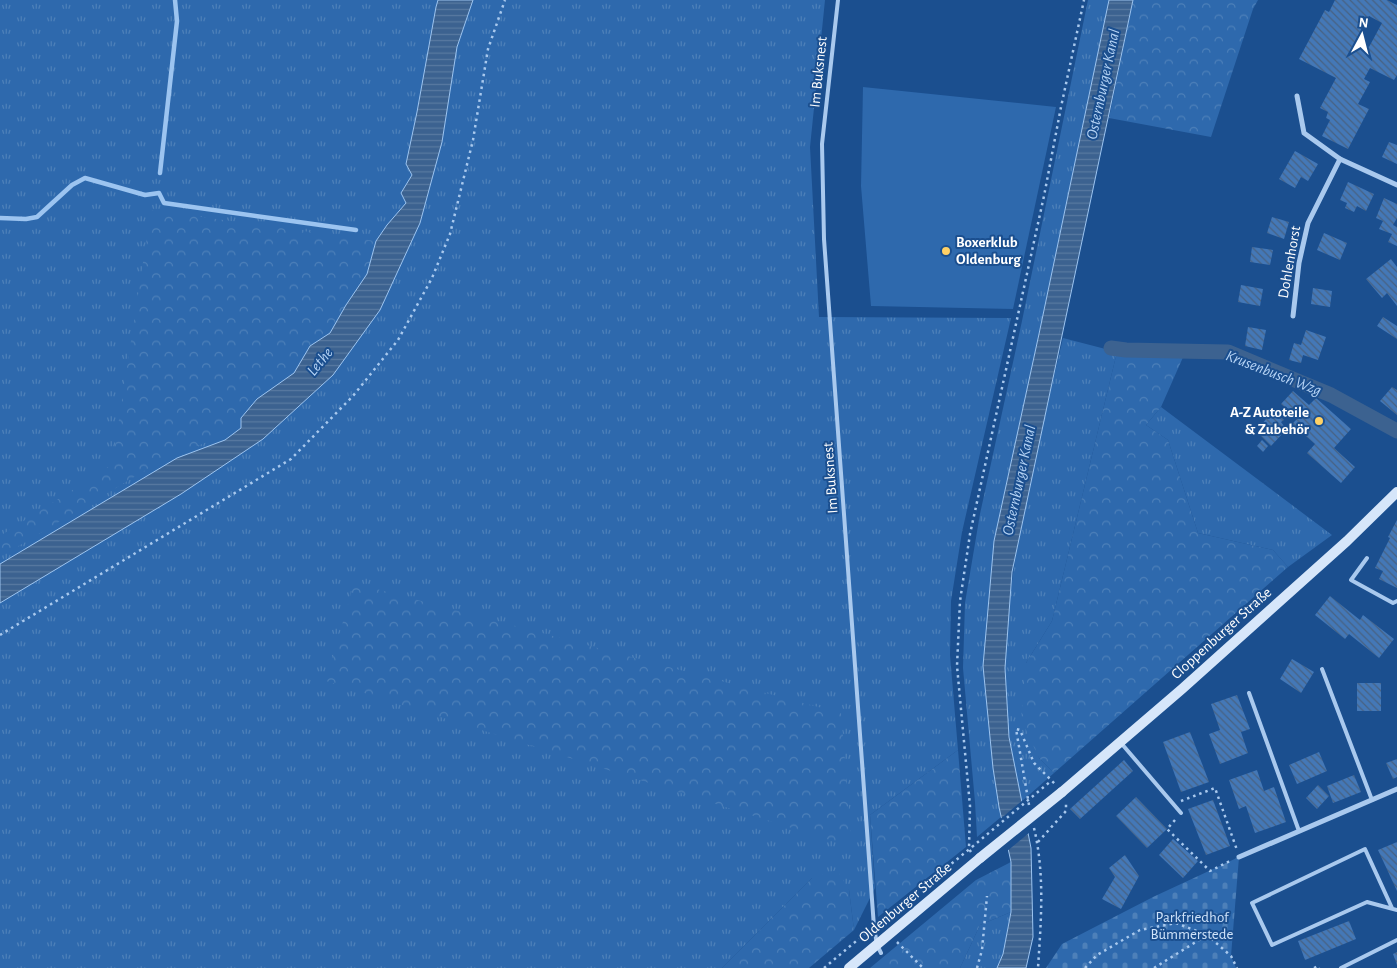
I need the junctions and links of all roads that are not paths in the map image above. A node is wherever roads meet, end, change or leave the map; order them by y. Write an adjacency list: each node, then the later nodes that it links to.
1 (838, 0): 21 (lane, Im Buksnest)
2 (1297, 96): 3 (street)
3 (1340, 159): 4 (street); 5 (street, Dohlenhorst)
4 (1397, 185)
5 (1293, 316)
6 (1397, 492): 11 (main road, Cloppenburger Straße)
7 (1367, 558): 8 (lane)
8 (1397, 601)
9 (1322, 669): 13 (lane)
10 (1249, 693): 16 (lane)
11 (1121, 742): 14 (lane); 15 (main road, Cloppenburger Straße, bridge)
12 (1397, 789): 13 (street)
13 (1372, 800): 16 (street)
14 (1181, 813)
15 (1032, 816): 21 (main road, Oldenburger Straße, bridge)
16 (1299, 831): 17 (street)
17 (1239, 857)
18 (1392, 908): 18 (lane); 19 (lane)
19 (1397, 910)
20 (1397, 940): 23 (lane)
21 (879, 949): 22 (main road, Oldenburger Straße)
22 (849, 968)
23 (1341, 968)

